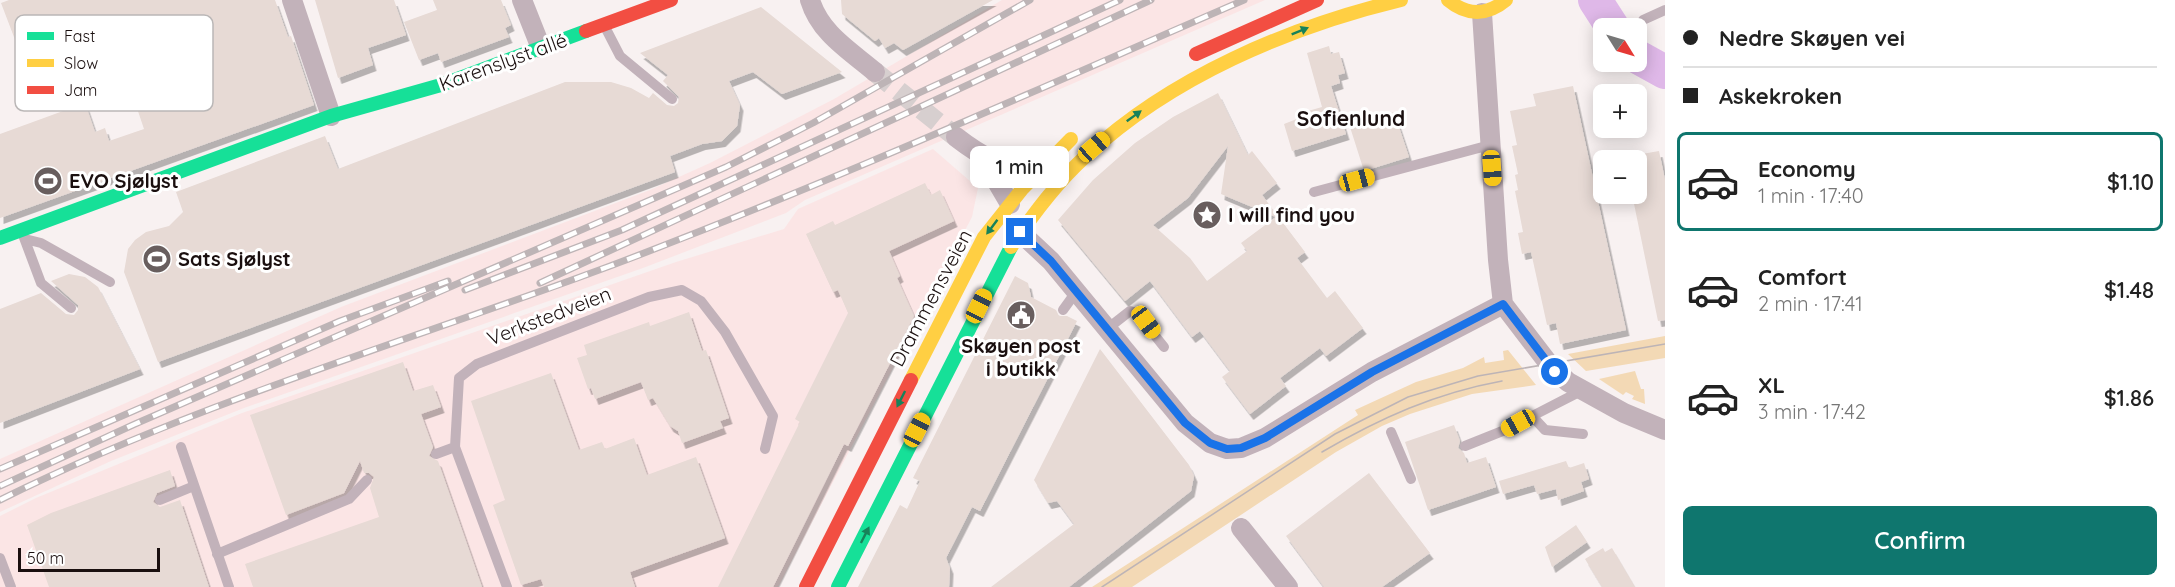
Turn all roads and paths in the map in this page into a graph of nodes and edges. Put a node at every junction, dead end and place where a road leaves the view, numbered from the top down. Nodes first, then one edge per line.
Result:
1 (292, 0) edge
2 (522, 0) edge
3 (671, 0) edge
4 (810, 0) edge
5 (1317, 0) edge
6 (1401, 0) edge
7 (1448, 0) edge
8 (1506, 0) edge
9 (1665, 10) edge
10 (1482, 13) junction
11 (1647, 18) edge
12 (604, 25) junction
13 (541, 48) junction
14 (1182, 61) dead end
15 (875, 72) tunnel mouth
16 (672, 99) dead end
17 (331, 116) junction
18 (1080, 130) dead end
19 (956, 137) tunnel mouth
20 (1490, 145) junction
21 (983, 158) junction
22 (1037, 172) junction
23 (1314, 192) dead end
24 (1010, 204) junction
25 (1020, 232) junction
26 (23, 236) junction
27 (0, 238) edge
28 (110, 282) dead end
29 (1076, 292) junction
30 (1503, 304) junction
31 (71, 308) dead end
32 (1063, 310) dead end
33 (1107, 329) junction
34 (1164, 347) dead end
35 (1581, 391) junction
36 (1532, 416) junction
37 (1665, 430) edge
38 (1391, 432) dead end
39 (1583, 434) dead end
40 (1465, 446) dead end
41 (181, 447) dead end
42 (455, 447) junction
43 (765, 449) dead end
44 (436, 454) dead end
45 (1411, 479) dead end
46 (367, 480) dead end
47 (194, 486) junction
48 (160, 500) dead end
49 (1241, 528) dead end
50 (218, 554) junction
51 (0, 558) edge
52 (11, 587) edge
53 (229, 587) edge
54 (507, 587) edge
55 (806, 587) edge
56 (838, 587) edge
57 (1288, 587) edge

1 - 17 street
2 - 13 street
3 - 12 main road, Karenslyst allé
4 - 15 street
5 - 14 main road
25 -> 6 main road
7 - 10 main road
8 - 10 main road
9 - 11 lane
10 - 20 street
12 - 13 main road, Karenslyst allé
12 - 16 lane
13 - 17 main road, Karenslyst allé
17 - 26 main road, Karenslyst allé
18 - 22 main road, Drammensveien
19 - 21 street
20 - 23 lane
20 - 30 street
21 - 22 street
21 - 24 street
22 - 24 main road, Drammensveien
24 -> 55 main road, Drammensveien
25 - 29 street
56 -> 25 main road
26 - 27 main road, Karenslyst allé
26 - 28 lane
26 - 31 lane
29 - 32 lane
29 - 33 street
30 - 33 street
30 - 35 street
33 - 34 lane
35 - 36 lane
35 - 37 street
36 - 39 lane
36 - 40 lane
38 - 45 lane
41 - 47 lane
42 - 43 lane, Verkstedveien
42 - 44 lane
42 - 54 lane, Verkstedveien
46 - 50 lane
47 - 48 lane
47 - 50 lane
49 - 57 street
50 - 53 lane
51 - 52 lane

